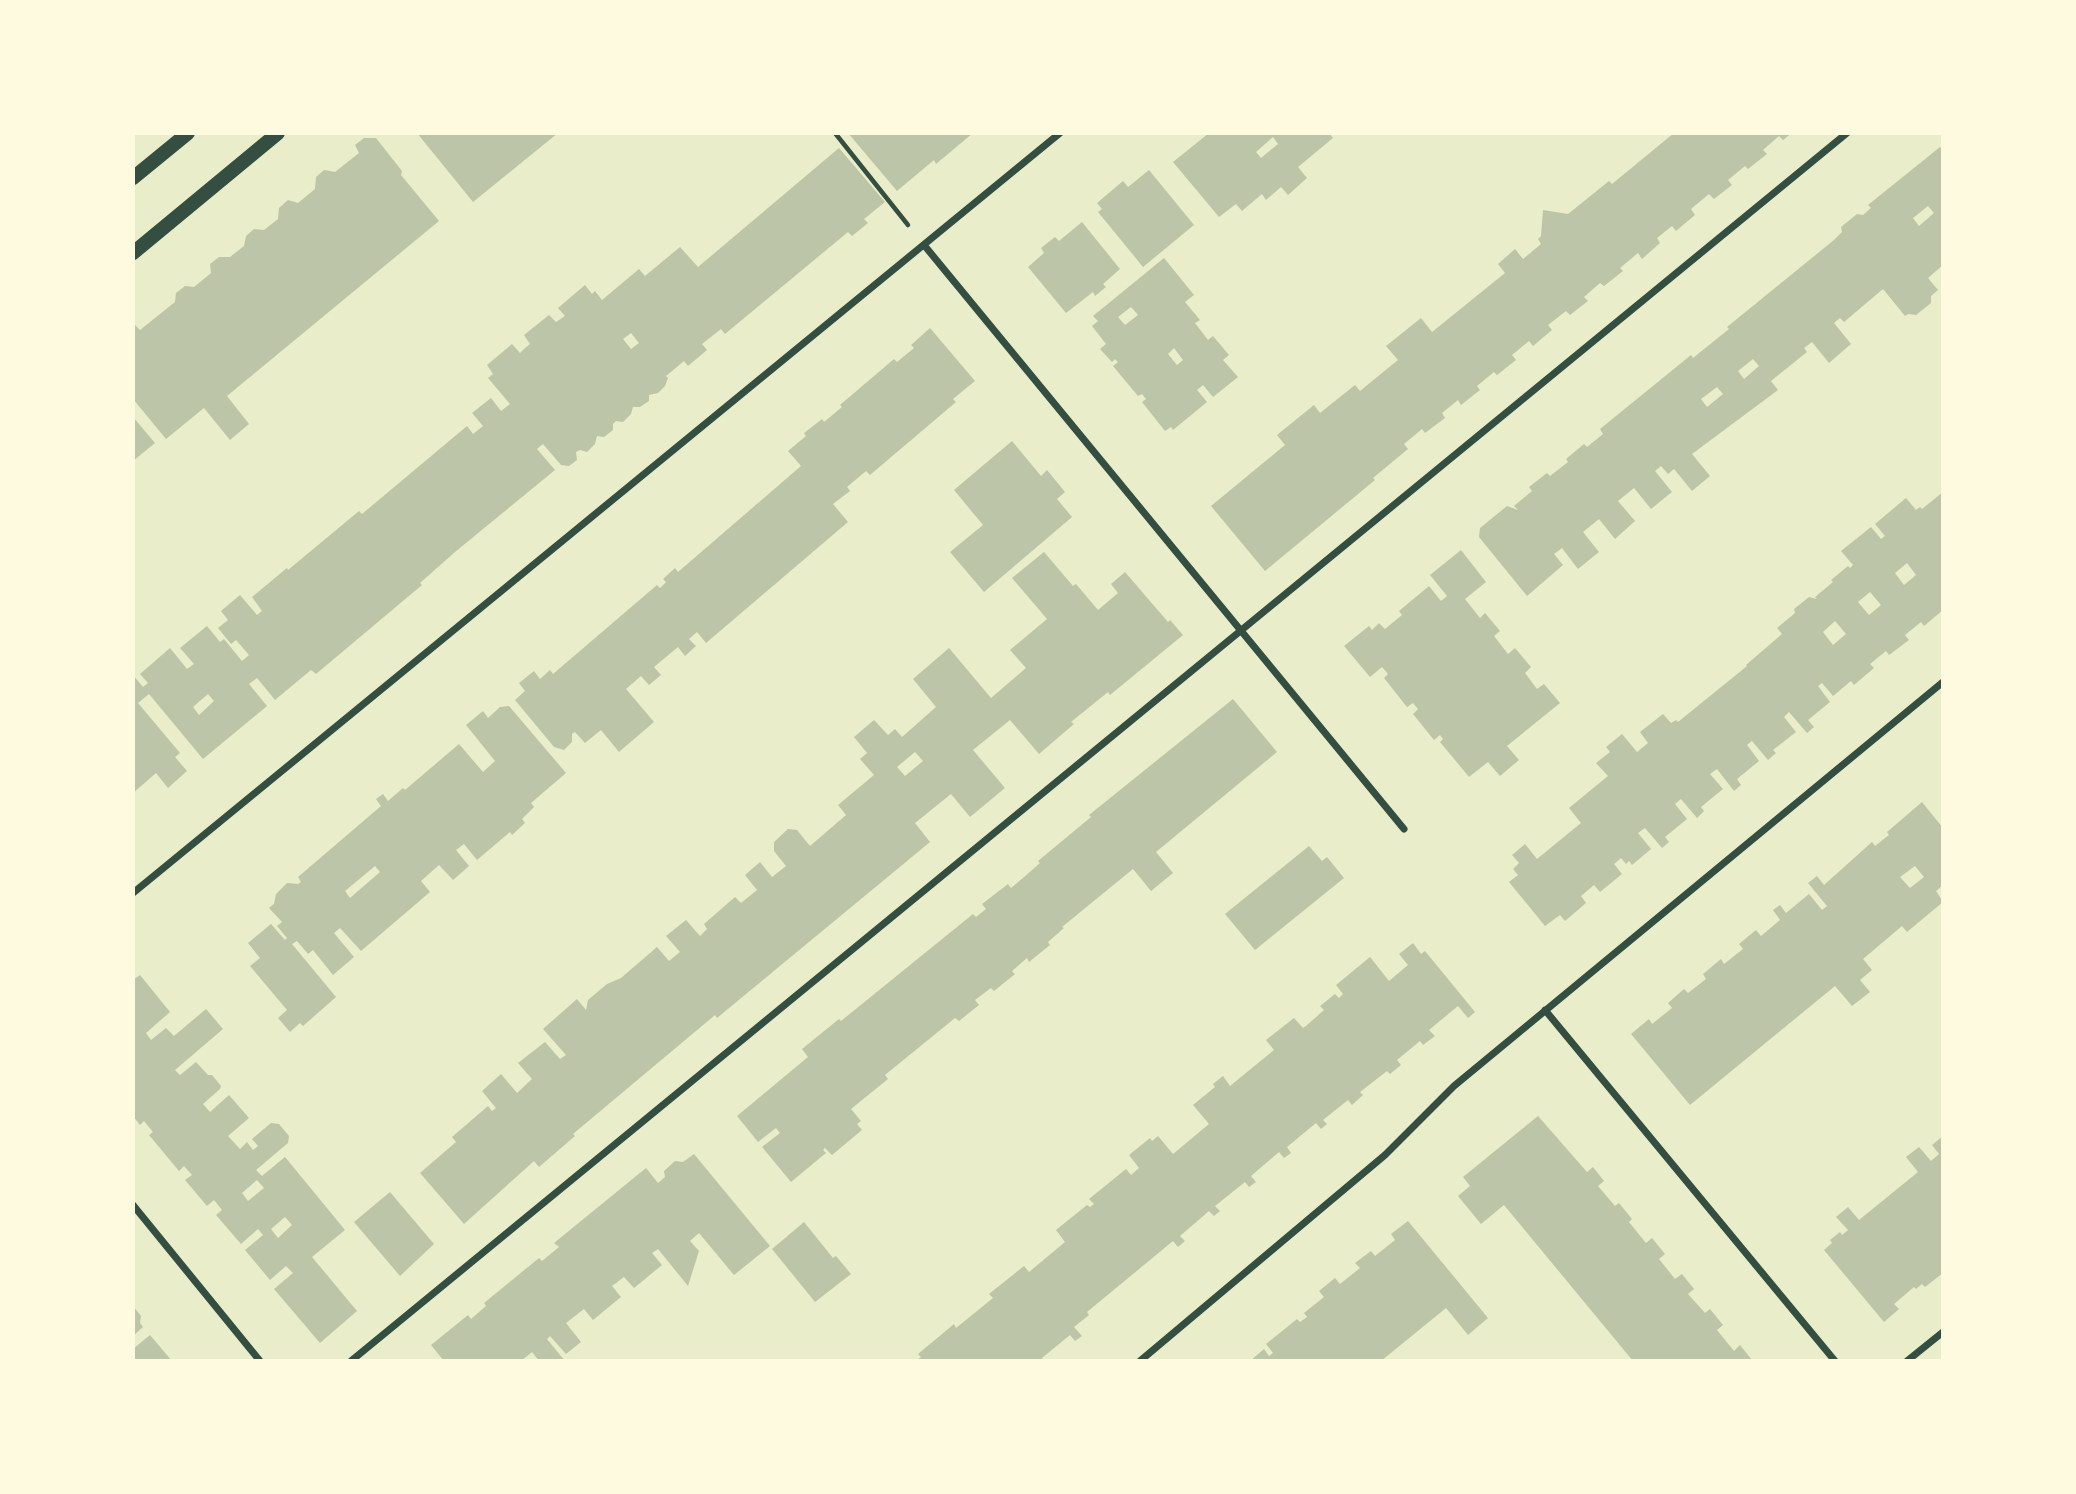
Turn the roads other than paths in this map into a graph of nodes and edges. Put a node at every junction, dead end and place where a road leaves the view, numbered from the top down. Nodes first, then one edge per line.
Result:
1 (188, 133) edge
2 (278, 133) edge
3 (1060, 133) edge
4 (1847, 133) edge
5 (133, 178) edge
6 (924, 245) junction
7 (133, 253) edge
8 (1241, 631) junction
9 (1943, 682) edge
10 (1404, 829) dead end
11 (133, 893) edge
12 (1545, 1010) junction
13 (133, 1205) edge
14 (1943, 1332) edge
15 (260, 1361) edge
16 (351, 1361) edge
17 (1140, 1361) edge
18 (1835, 1361) edge
19 (1907, 1361) edge

1 - 5 main road
2 - 7 main road
3 - 6 street
4 - 8 street
6 - 8 street
6 - 11 street
8 - 10 street
8 - 16 street
9 - 12 street
12 - 17 street
12 - 18 street
13 - 15 street
14 - 19 street

